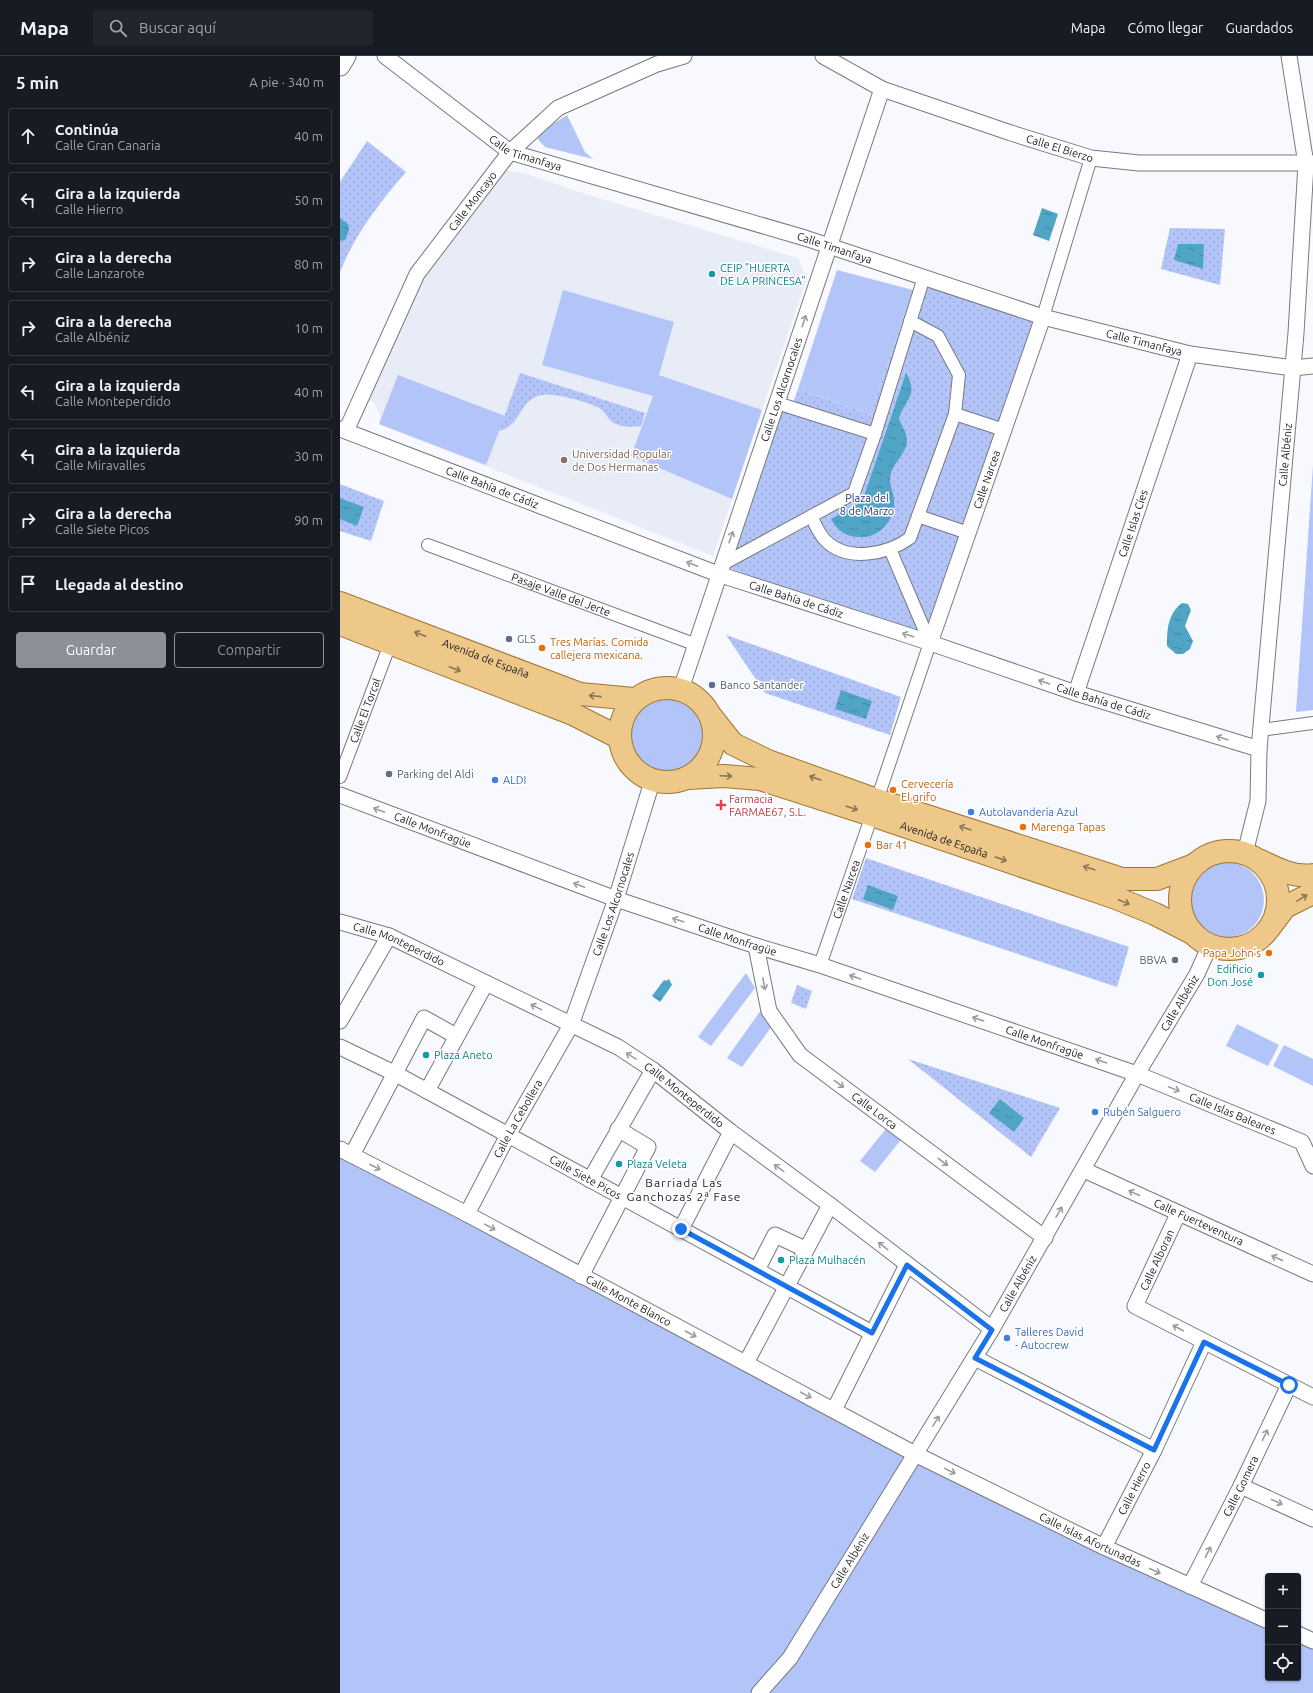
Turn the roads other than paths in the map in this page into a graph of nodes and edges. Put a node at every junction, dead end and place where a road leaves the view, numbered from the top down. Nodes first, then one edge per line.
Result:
1 (346, 56) edge
2 (385, 56) edge
3 (684, 56) edge
4 (823, 56) edge
5 (1289, 56) edge
6 (340, 66) edge
7 (882, 89) junction
8 (510, 152) junction
9 (1091, 158) junction
10 (1309, 163) edge
11 (830, 246) junction
12 (924, 277) junction
13 (1043, 317) junction
14 (910, 321) junction
15 (1190, 354) junction
16 (1313, 366) edge
17 (1293, 368) junction
18 (777, 403) junction
19 (955, 414) junction
20 (343, 430) edge
21 (1004, 430) junction
22 (875, 434) junction
23 (811, 516) junction
24 (918, 516) junction
25 (968, 533) junction
26 (428, 545) dead end
27 (890, 549) junction
28 (720, 570) junction
29 (340, 603) edge
30 (340, 624) edge
31 (930, 643) junction
32 (390, 644) junction
33 (694, 644) junction
34 (681, 689) junction
35 (1076, 693) junction
36 (634, 700) junction
37 (710, 715) junction
38 (1313, 722) edge
39 (1261, 730) junction
40 (618, 737) junction
41 (1259, 749) junction
42 (340, 778) edge
43 (688, 778) junction
44 (652, 782) junction
45 (340, 795) edge
46 (874, 807) junction
47 (1251, 856) junction
48 (1194, 866) junction
49 (1313, 875) edge
50 (1313, 893) edge
51 (616, 899) junction
52 (340, 922) edge
53 (1272, 924) junction
54 (389, 936) junction
55 (1202, 940) junction
56 (756, 946) junction
57 (820, 965) junction
58 (486, 983) junction
59 (340, 1021) edge
60 (571, 1024) junction
61 (456, 1036) junction
62 (340, 1047) edge
63 (653, 1070) junction
64 (396, 1074) junction
65 (1138, 1074) junction
66 (427, 1091) junction
67 (618, 1129) junction
68 (731, 1132) junction
69 (508, 1135) junction
70 (1308, 1139) edge
71 (346, 1152) edge
72 (1313, 1166) edge
73 (1084, 1170) junction
74 (590, 1180) junction
75 (621, 1198) junction
76 (830, 1205) junction
77 (466, 1214) junction
78 (1178, 1214) junction
79 (681, 1229) junction
80 (1045, 1238) junction
81 (805, 1249) junction
82 (907, 1265) junction
83 (757, 1270) junction
84 (1313, 1274) edge
85 (581, 1276) junction
86 (787, 1288) junction
87 (992, 1330) junction
88 (872, 1333) junction
89 (1204, 1342) junction
90 (975, 1358) junction
91 (746, 1363) junction
92 (1289, 1385) junction
93 (1313, 1397) edge
94 (834, 1410) junction
95 (1154, 1450) junction
96 (915, 1454) junction
97 (1241, 1486) junction
98 (1313, 1519) edge
99 (1104, 1547) junction
100 (1190, 1586) junction
101 (1265, 1620) edge
102 (1301, 1635) edge
103 (1313, 1641) edge
104 (759, 1693) edge

1 - 6 street
2 - 8 street, Calle Timanfaya
3 - 8 street, Calle Moncayo
4 - 7 street, Calle El Bierzo
5 - 10 street, Calle Albéniz
7 - 9 street, Calle El Bierzo
7 - 11 street, Calle Los Alcornocales
8 - 11 street, Calle Timanfaya
8 - 20 street, Calle Moncayo
9 - 10 street, Calle El Bierzo
9 - 13 street, Calle Narcea
10 - 17 street, Calle Albéniz
11 - 12 street, Calle Timanfaya
18 -> 11 street, Calle Los Alcornocales
12 - 13 street, Calle Timanfaya
12 - 14 street
13 - 15 street, Calle Timanfaya
13 - 21 street, Calle Narcea
14 - 19 street
14 - 22 street
15 - 17 street, Calle Timanfaya
15 - 35 street, Calle Islas Cíes
16 - 17 street, Calle Timanfaya
17 - 39 street, Calle Albéniz
18 - 22 street
28 -> 18 street, Calle Los Alcornocales
19 - 21 street
19 - 24 street
28 -> 20 street, Calle Bahía de Cádiz
21 - 25 street, Calle Narcea
22 - 23 street
23 - 27 street
23 - 28 street
24 - 25 street
24 - 27 street
25 - 31 street, Calle Narcea
26 - 33 street, Pasaje Valle del Jerte
27 - 31 street
31 -> 28 street, Calle Bahía de Cádiz
28 - 33 street, Calle Los Alcornocales
36 -> 29 main road, Avenida de España
30 - 32 main road, Avenida de España
35 -> 31 street, Calle Bahía de Cádiz
31 - 46 street, Calle Narcea
32 -> 40 main road, Avenida de España
32 - 42 street, Calle El Torcal
33 - 34 street, Calle Los Alcornocales
34 - 36 main road
34 - 37 main road
41 -> 35 street, Calle Bahía de Cádiz
36 - 40 main road
37 - 43 main road
46 -> 37 main road, Avenida de España
38 - 39 street
39 - 41 street, Calle Albéniz
40 - 44 main road
41 - 47 street, Calle Albéniz
43 - 44 main road
43 -> 46 main road, Avenida de España
44 - 51 street, Calle Los Alcornocales
51 -> 45 street, Calle Monfragüe
48 -> 46 main road, Avenida de España
46 -> 55 main road, Avenida de España
46 - 57 street, Calle Narcea
47 - 48 main road
47 - 49 main road
47 - 53 main road
48 - 55 main road
53 -> 50 main road
56 -> 51 street, Calle Monfragüe
51 - 60 street, Calle Los Alcornocales
52 - 54 street, Calle Monteperdido
53 - 55 main road
54 - 58 street, Calle Monteperdido
54 - 59 street
55 - 65 street, Calle Albéniz
56 - 57 street, Calle Monfragüe
56 -> 80 street, Calle Lorca
65 -> 57 street, Calle Monfragüe
60 -> 58 street, Calle Monteperdido
58 - 61 street
63 -> 60 street, Calle Monteperdido
60 - 69 street, Calle La Cebollera
61 - 64 street
61 - 66 street
62 - 64 street, Calle Siete Picos
63 - 67 street
63 - 68 street, Calle Monteperdido
64 - 66 street, Calle Siete Picos
64 - 71 street
65 -> 70 street, Calle Islas Baleares
65 - 73 street, Calle Albéniz
66 - 69 street, Calle Siete Picos
67 - 74 street
67 - 75 street
76 -> 68 street, Calle Monteperdido
68 - 79 street
69 - 74 street, Calle Siete Picos
69 - 77 street, Calle La Cebollera
70 - 72 street, Calle Islas Baleares
71 -> 77 street, Calle Monte Blanco
78 -> 73 street, Calle Fuerteventura
80 -> 73 street, Calle Albéniz
74 - 75 street, Calle Siete Picos
75 - 79 street, Calle Siete Picos
75 - 85 street
76 - 81 street
82 -> 76 street, Calle Monteperdido
77 -> 85 street, Calle Monte Blanco
84 -> 78 street, Calle Fuerteventura
89 -> 78 street, Calle Alboran
79 - 83 street, Calle Siete Picos
80 - 87 street, Calle Albéniz
81 - 83 street
81 - 86 street
82 - 87 street, Calle Monteperdido
82 - 88 street
83 - 86 street, Calle Siete Picos
85 -> 91 street, Calle Monte Blanco
86 - 88 street, Calle Siete Picos
86 - 91 street
87 - 90 street, Calle Albéniz
88 - 94 street
89 - 92 street
89 - 95 street, Calle Hierro
90 - 95 street
96 -> 90 street, Calle Albéniz
91 -> 94 street, Calle Monte Blanco
92 - 93 street
97 -> 92 street, Calle Gomera
94 - 96 street, Calle Monte Blanco
95 - 99 street, Calle Hierro
96 -> 99 street, Calle Islas Afortunadas
96 - 104 street, Calle Albéniz
97 -> 98 street
100 -> 97 street, Calle Gomera
99 -> 100 street, Calle Islas Afortunadas
100 - 101 street, Calle Islas Afortunadas
102 - 103 street

